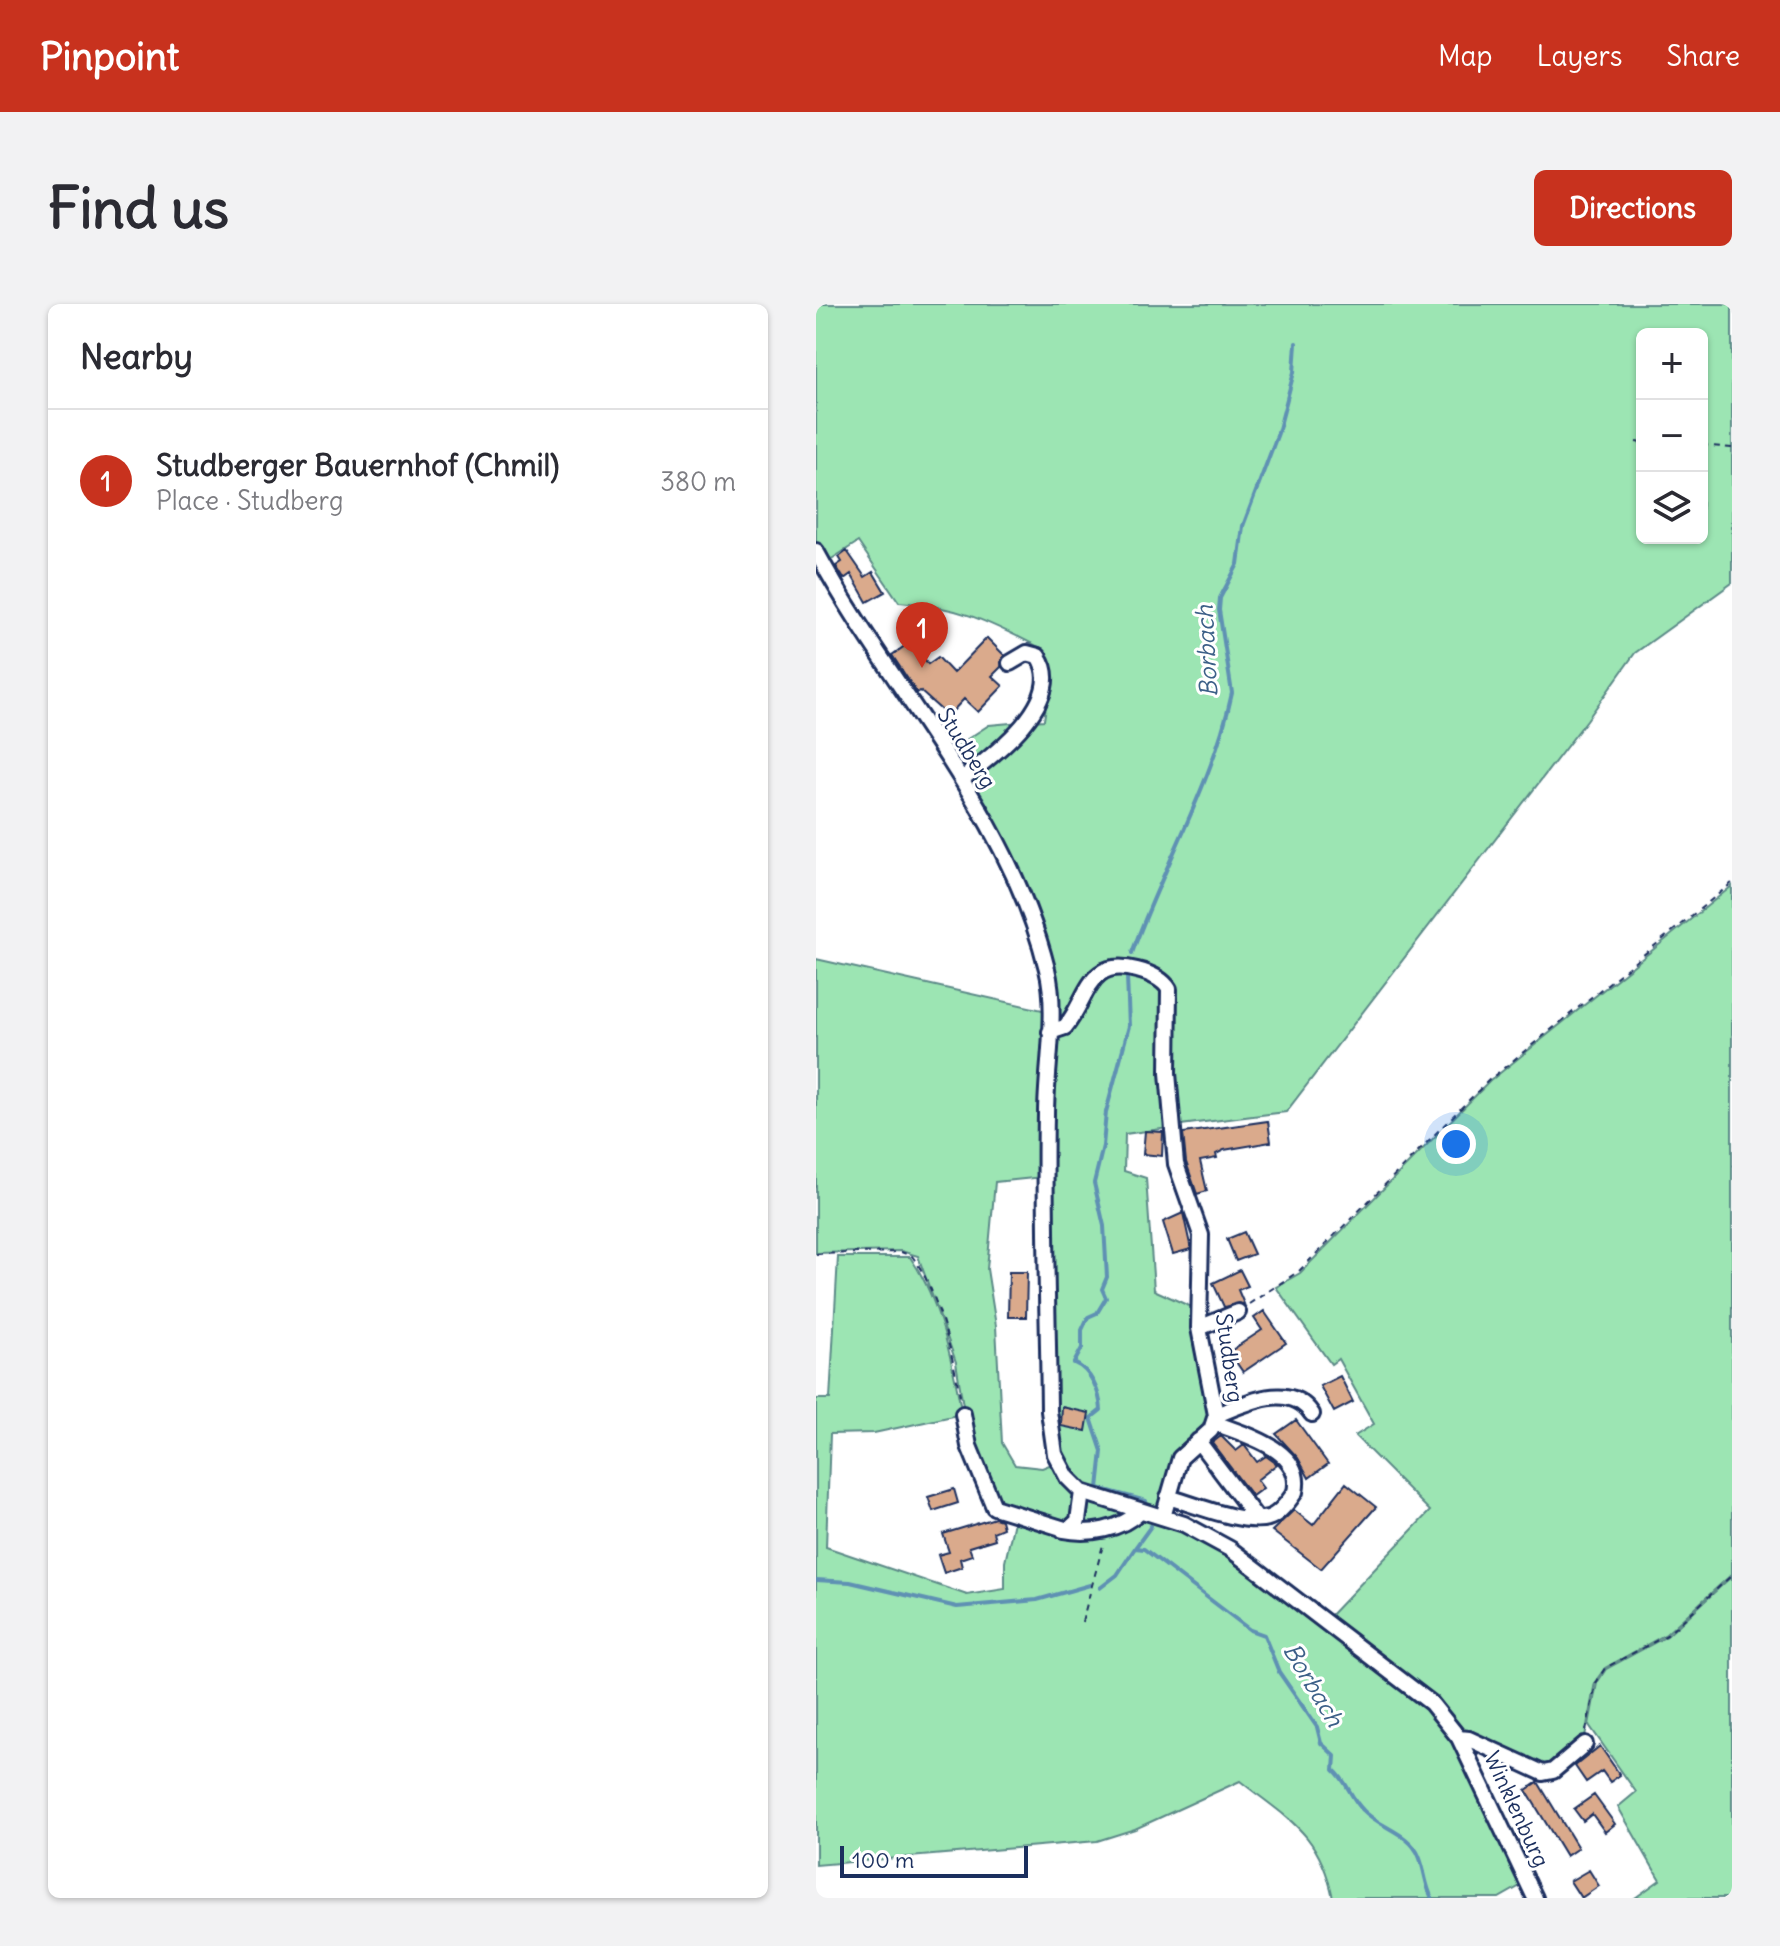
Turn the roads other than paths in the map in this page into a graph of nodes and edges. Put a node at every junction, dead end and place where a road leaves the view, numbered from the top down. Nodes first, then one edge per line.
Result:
1 (816, 551) edge
2 (1010, 663) dead end
3 (962, 779) junction
4 (1050, 1032) junction
5 (1238, 1312) road end
6 (1199, 1328) junction
7 (963, 1414) road end
8 (1312, 1414) dead end
9 (1215, 1419) junction
10 (1198, 1441) junction
11 (1082, 1492) junction
12 (1168, 1497) junction
13 (1140, 1511) junction
14 (1163, 1517) junction
15 (1257, 1519) junction
16 (1063, 1530) junction
17 (1459, 1738) junction
18 (1585, 1744) road end
19 (1535, 1898) edge

1 - 3 street, Studberg
2 - 3 street
3 - 4 street, Studberg
4 - 6 street, Studberg
4 - 11 street, Studberg
5 - 6 street
6 - 9 street, Studberg
7 - 16 street
8 - 9 street
9 - 10 street, Studberg
9 - 15 street
10 - 12 street, Studberg
10 - 15 street
11 - 13 street
11 - 16 street
12 - 14 street, Studberg
12 - 15 street
13 - 14 street
13 - 16 street
14 - 17 street, Winklenburg
17 - 18 street
17 - 19 street, Winklenburg

